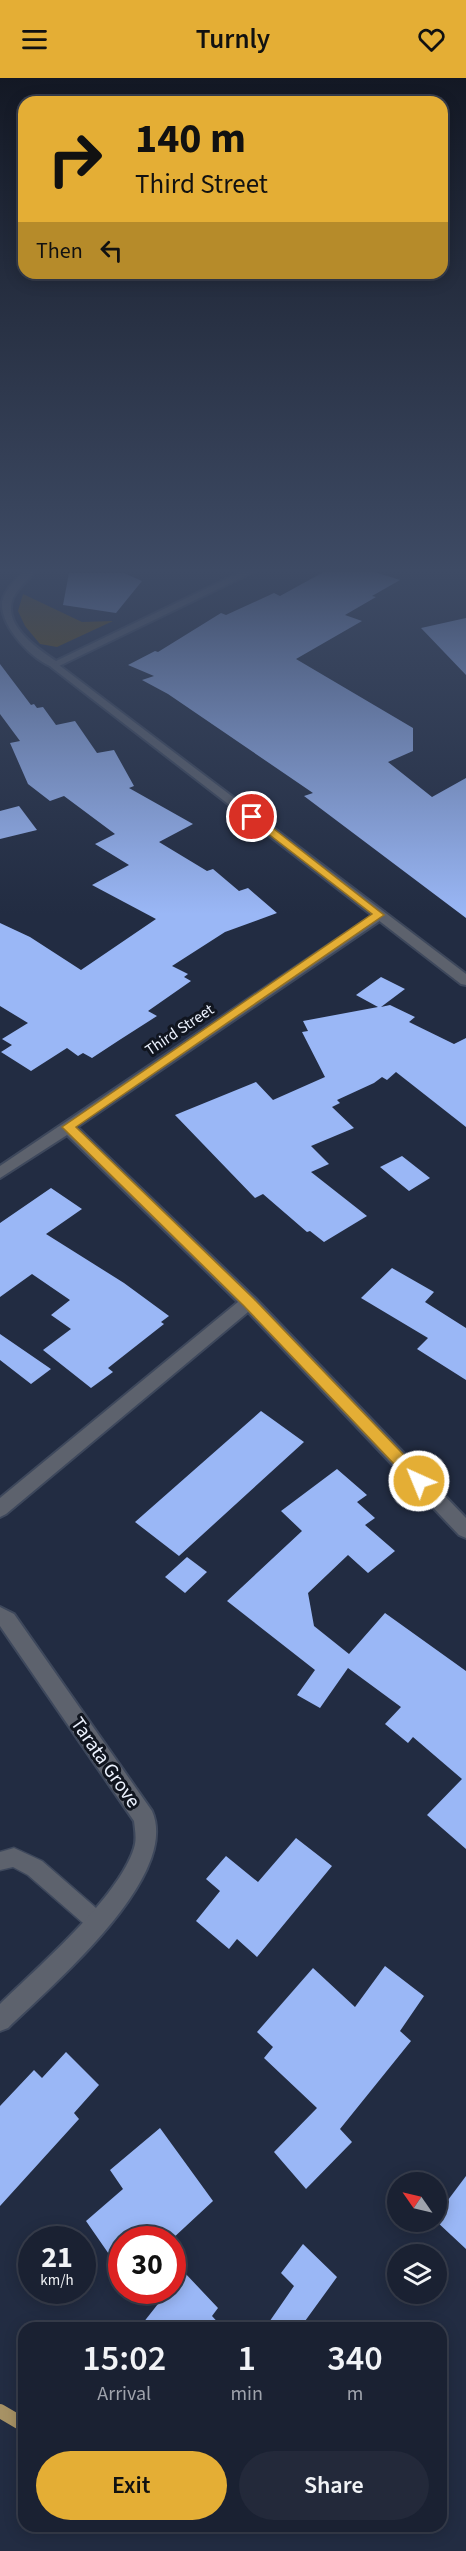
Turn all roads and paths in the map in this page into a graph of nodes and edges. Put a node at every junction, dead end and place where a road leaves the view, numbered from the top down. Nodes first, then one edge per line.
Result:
1 (79, 683) edge
2 (379, 915) junction
3 (466, 981) edge
4 (68, 1127) junction
5 (0, 1173) edge
6 (249, 1302) junction
7 (0, 1509) edge
8 (466, 1530) edge
9 (0, 1615) edge
10 (0, 1861) edge
11 (97, 1922) junction
12 (0, 2020) edge

1 - 2 street
2 - 3 street
2 - 4 street, Third Street
4 - 5 street, Third Street
4 - 6 street
6 - 7 street
6 - 8 street
9 - 11 street, Tarata Grove
10 - 11 lane
11 - 12 street, Tarata Grove

